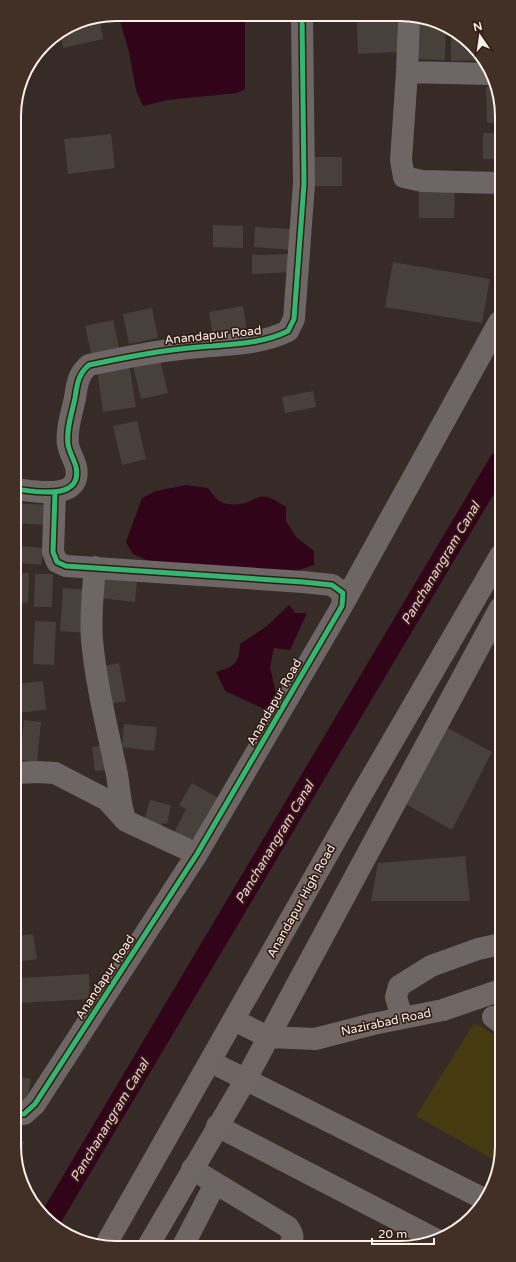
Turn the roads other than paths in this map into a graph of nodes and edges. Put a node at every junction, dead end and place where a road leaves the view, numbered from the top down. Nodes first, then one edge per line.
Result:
1 (302, 21) edge
2 (408, 22) edge
3 (407, 72) junction
4 (485, 74) edge
5 (495, 183) edge
6 (495, 329) edge
7 (21, 490) edge
8 (55, 493) junction
9 (495, 565) edge
10 (95, 567) junction
11 (342, 606) junction
12 (495, 617) edge
13 (21, 773) edge
14 (126, 821) junction
15 (197, 854) junction
16 (495, 946) edge
17 (495, 992) edge
18 (399, 1007) junction
19 (234, 1020) junction
20 (268, 1037) junction
21 (210, 1062) junction
22 (246, 1079) junction
23 (21, 1114) edge
24 (217, 1126) junction
25 (192, 1170) junction
26 (215, 1184) junction
27 (480, 1197) edge
28 (430, 1236) edge
29 (108, 1240) edge
30 (151, 1241) edge
31 (186, 1241) edge
32 (292, 1241) edge

1 - 8 street, Anandapur Road
2 - 3 street
3 - 4 street
3 - 5 street
6 - 11 street, Anandapur Road
7 - 8 street
8 - 10 street
9 - 19 main road, Anandapur High Road
10 - 11 street
10 - 14 street
11 - 15 street, Anandapur Road
12 - 20 main road
13 - 14 street
14 - 15 street
15 - 23 street, Anandapur Road
16 - 18 street
17 - 18 main road, Nazirabad Road
18 - 20 main road, Nazirabad Road
19 - 20 main road
19 - 21 main road, Anandapur High Road
20 - 22 main road
21 - 22 street
21 - 29 main road, Anandapur High Road
22 - 24 main road
22 - 27 street
24 - 25 main road
24 - 28 street
25 - 26 street
25 - 30 main road
26 - 31 street
26 - 32 street

